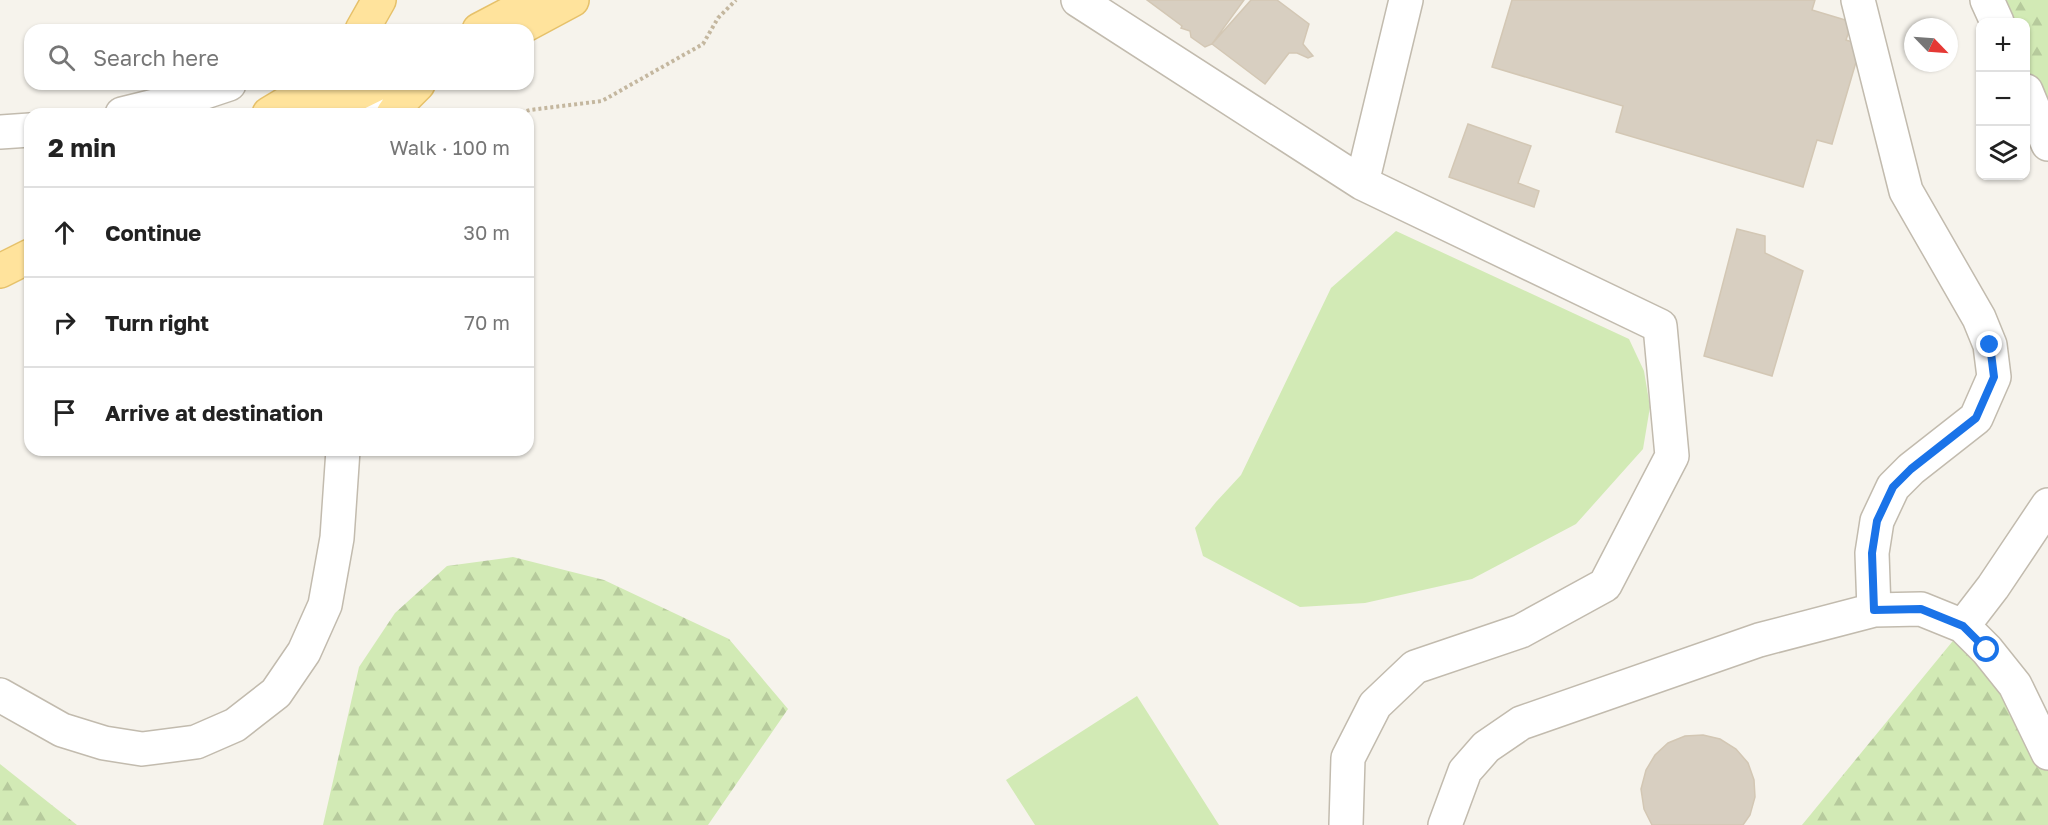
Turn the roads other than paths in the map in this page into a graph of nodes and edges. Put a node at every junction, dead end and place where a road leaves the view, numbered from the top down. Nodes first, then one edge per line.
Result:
1 (379, 0) edge
2 (536, 0) edge
3 (572, 0) edge
4 (1078, 0) edge
5 (1406, 0) edge
6 (1858, 0) edge
7 (1987, 0) edge
8 (1995, 18) edge
9 (365, 24) edge
10 (376, 24) edge
11 (490, 24) edge
12 (528, 24) edge
13 (211, 90) edge
14 (309, 90) edge
15 (412, 90) edge
16 (370, 93) edge
17 (2030, 103) edge
18 (146, 108) edge
19 (279, 108) edge
20 (331, 108) edge
21 (397, 108) edge
22 (24, 130) edge
23 (0, 132) edge
24 (2048, 144) edge
25 (1362, 183) junction
26 (24, 259) edge
27 (0, 271) edge
28 (343, 456) edge
29 (2048, 505) edge
30 (1874, 610) junction
31 (1963, 626) junction
32 (0, 695) edge
33 (2048, 753) edge
34 (1346, 825) edge
35 (1445, 825) edge

1 - 9 main road
1 - 10 street
2 - 11 main road
3 - 12 main road
4 - 25 street
5 - 25 street
6 - 30 street
7 - 8 street
13 - 18 street
14 - 19 main road
15 - 21 main road
16 - 20 main road
17 - 24 street
22 - 23 street
25 - 34 street
26 - 27 main road
28 - 32 street
29 - 31 street
30 - 31 street
30 - 35 street
31 - 33 street

